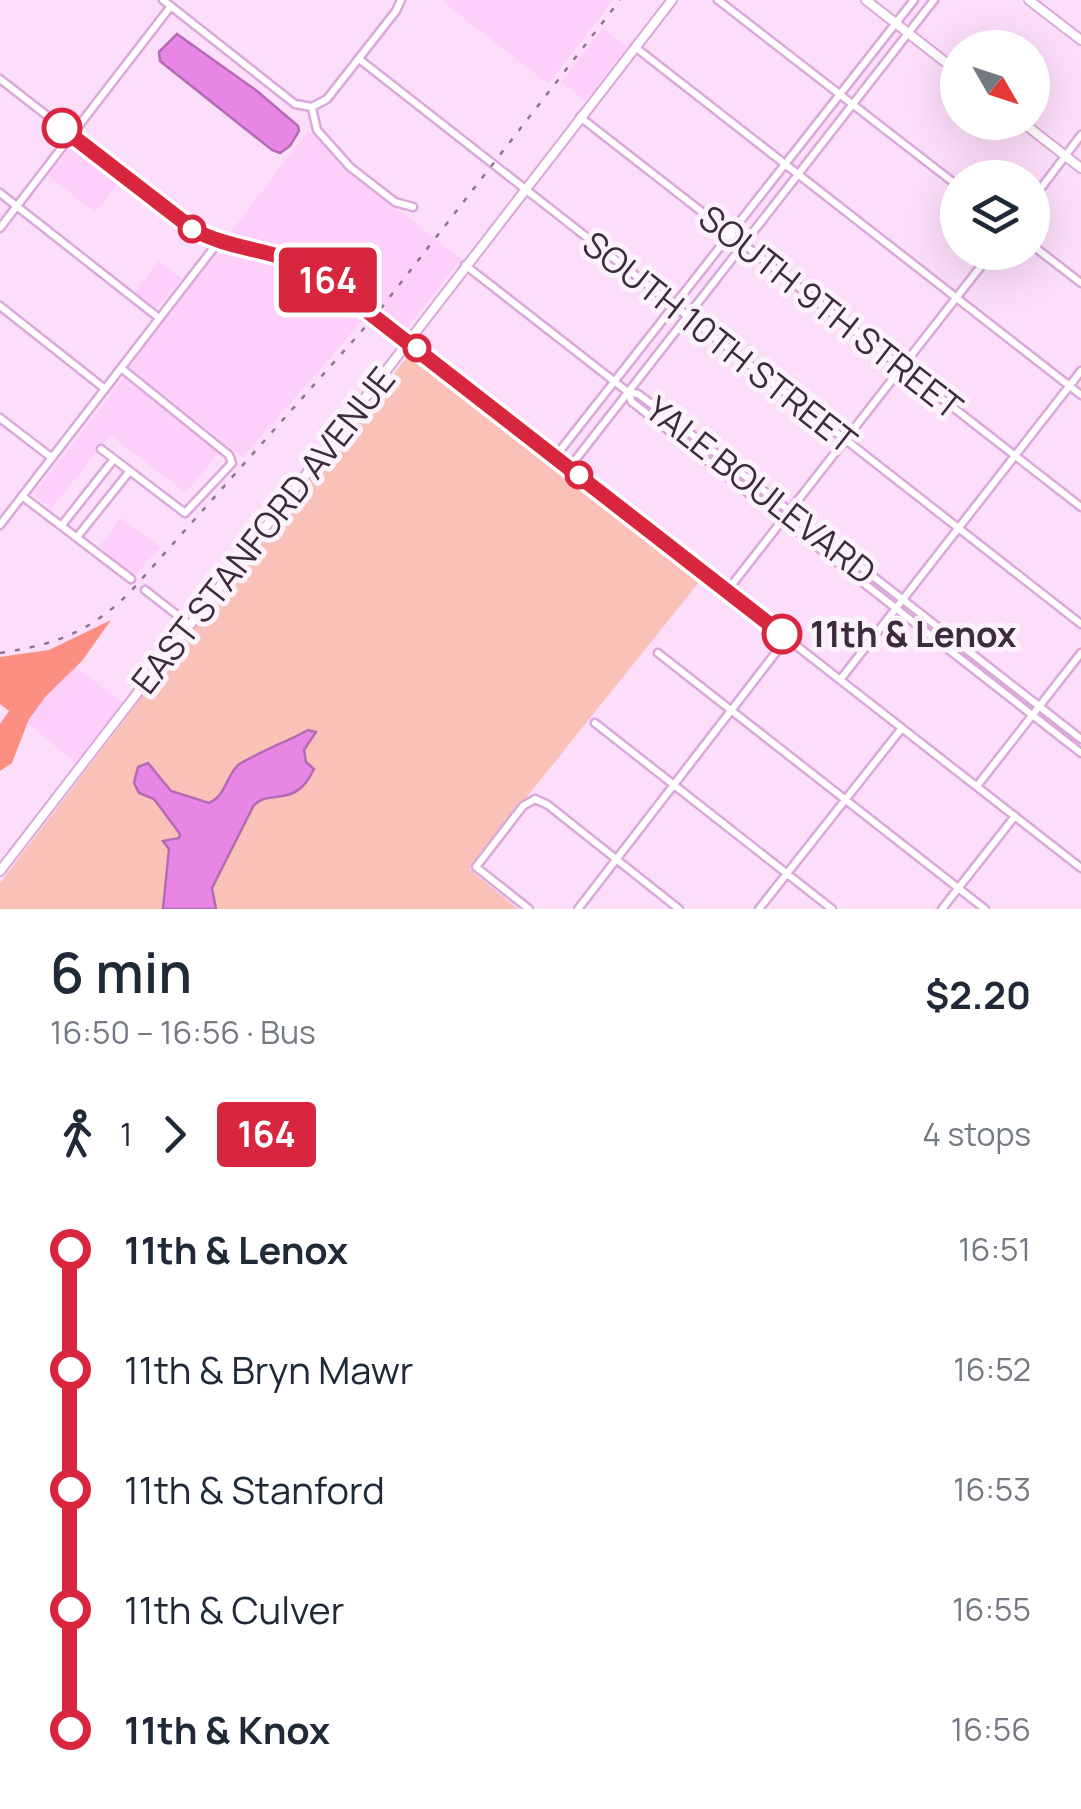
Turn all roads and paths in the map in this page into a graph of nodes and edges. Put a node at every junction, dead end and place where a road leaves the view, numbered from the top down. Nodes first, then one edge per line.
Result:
1 (164, 0) edge
2 (400, 0) edge
3 (672, 0) edge
4 (718, 0) edge
5 (866, 0) edge
6 (914, 0) edge
7 (934, 0) edge
8 (1029, 0) edge
9 (171, 6) junction
10 (896, 24) junction
11 (908, 34) junction
12 (1081, 40) edge
13 (635, 47) junction
14 (940, 58) edge
15 (359, 59) junction
16 (0, 79) edge
17 (840, 95) junction
18 (853, 105) junction
19 (312, 107) junction
20 (580, 117) junction
21 (71, 135) junction
22 (1081, 135) edge
23 (1045, 140) edge
24 (1065, 156) junction
25 (786, 165) junction
26 (1081, 168) edge
27 (940, 172) edge
28 (798, 175) junction
29 (1050, 176) edge
30 (524, 188) junction
31 (0, 193) edge
32 (17, 206) junction
33 (413, 207) dead end
34 (0, 228) edge
35 (731, 234) junction
36 (219, 242) junction
37 (744, 244) junction
38 (1050, 259) edge
39 (466, 264) junction
40 (978, 270) edge
41 (1081, 283) edge
42 (956, 298) junction
43 (0, 306) edge
44 (674, 306) junction
45 (687, 317) junction
46 (158, 318) junction
47 (408, 342) junction
48 (121, 368) junction
49 (902, 368) junction
50 (1081, 371) edge
51 (614, 382) junction
52 (1069, 386) junction
53 (105, 389) junction
54 (628, 392) junction
55 (1081, 395) edge
56 (0, 418) edge
57 (845, 440) junction
58 (102, 449) dead end
59 (1014, 456) junction
60 (555, 457) junction
61 (52, 458) junction
62 (114, 459) junction
63 (569, 468) junction
64 (129, 472) junction
65 (22, 496) junction
66 (1081, 508) edge
67 (790, 512) junction
68 (783, 520) junction
69 (0, 525) edge
70 (62, 525) junction
71 (958, 528) junction
72 (78, 537) junction
73 (131, 579) dead end
74 (145, 590) dead end
75 (727, 591) junction
76 (902, 600) junction
77 (896, 608) junction
78 (1081, 624) edge
79 (190, 625) junction
80 (787, 638) junction
81 (658, 653) dead end
82 (1081, 653) edge
83 (840, 680) junction
84 (1039, 706) junction
85 (730, 711) junction
86 (1032, 715) junction
87 (595, 724) dead end
88 (902, 728) junction
89 (1081, 739) edge
90 (1081, 752) edge
91 (674, 786) junction
92 (977, 786) junction
93 (845, 799) junction
94 (1015, 816) junction
95 (616, 860) junction
96 (1081, 868) edge
97 (0, 871) edge
98 (786, 873) junction
99 (958, 888) junction
100 (529, 909) edge
101 (578, 909) edge
102 (679, 909) edge
103 (759, 909) edge
104 (832, 909) edge
105 (942, 909) edge
106 (985, 909) edge

1 - 9 street
2 - 15 street
3 - 13 main road, EAST STANFORD AVENUE
4 - 17 street
5 - 10 main road
6 - 10 street
7 - 11 street
8 - 12 main road
9 - 19 street
9 - 21 street
10 - 11 main road
10 - 17 street
11 - 14 main road
11 - 18 street
13 - 20 main road, EAST STANFORD AVENUE
13 - 25 street
15 - 19 street
15 - 30 street, SOUTH 10TH STREET
16 - 21 street
17 - 18 street
17 - 25 street
18 - 27 street
18 - 28 street
19 - 33 street
20 - 30 main road, EAST STANFORD AVENUE
20 - 35 street, SOUTH 9TH STREET
21 - 32 street
21 - 36 street
22 - 24 street
23 - 24 main road
24 - 26 main road
24 - 29 street
25 - 28 street
25 - 35 street
28 - 37 street
28 - 42 street
30 - 39 main road, EAST STANFORD AVENUE
30 - 44 street, SOUTH 10TH STREET
31 - 32 street
32 - 34 street
32 - 46 street
35 - 37 street, SOUTH 9TH STREET
35 - 44 street
36 - 46 street
36 - 47 street
37 - 45 street
37 - 49 street, SOUTH 9TH STREET
38 - 41 street
39 - 47 main road, EAST STANFORD AVENUE
39 - 51 street, YALE BOULEVARD
40 - 42 street
42 - 49 street
42 - 52 street
43 - 53 street
44 - 45 street, SOUTH 10TH STREET
44 - 51 street
45 - 54 street
45 - 57 street, SOUTH 10TH STREET
46 - 48 street
47 - 60 street
47 - 79 main road, EAST STANFORD AVENUE
48 - 53 street
48 - 64 street
49 - 57 street
49 - 59 street, SOUTH 9TH STREET
50 - 52 street
51 - 54 street, YALE BOULEVARD
51 - 60 street
52 - 55 street
52 - 59 street
53 - 61 street
54 - 63 street
54 - 67 street, YALE BOULEVARD
54 - 68 street, YALE BOULEVARD
56 - 61 street
57 - 67 street
57 - 71 street, SOUTH 10TH STREET
58 - 62 street
59 - 66 street, SOUTH 9TH STREET
59 - 71 street
60 - 63 street
61 - 65 street
62 - 64 street
62 - 70 street
63 - 75 street
64 - 72 street
65 - 69 street
65 - 70 street
67 - 68 street
67 - 76 street, YALE BOULEVARD
68 - 75 street
68 - 77 street, YALE BOULEVARD
70 - 72 street
71 - 76 street
71 - 78 street, SOUTH 10TH STREET
72 - 73 street
74 - 79 street
75 - 80 street
76 - 77 street
76 - 84 street, YALE BOULEVARD
77 - 83 street
77 - 86 street, YALE BOULEVARD
79 - 97 main road, EAST STANFORD AVENUE
80 - 83 street
80 - 85 street
81 - 85 street
82 - 84 street
83 - 88 street
84 - 86 street
84 - 89 street, YALE BOULEVARD
85 - 91 street
85 - 93 street
86 - 90 street, YALE BOULEVARD
86 - 92 street
87 - 91 street
88 - 92 street
88 - 93 street
91 - 95 street
91 - 98 street
92 - 94 street
93 - 98 street
93 - 99 street
94 - 96 street
94 - 99 street
95 - 100 street
95 - 101 street
95 - 102 street
98 - 103 street
98 - 104 street
99 - 105 street
99 - 106 street

